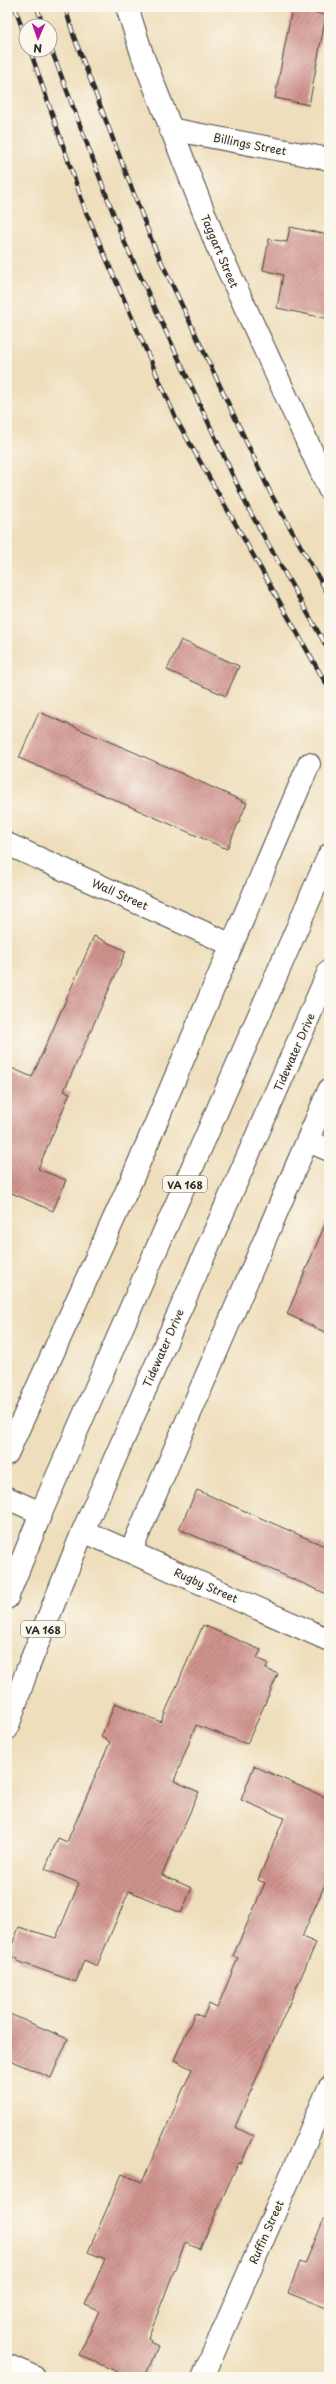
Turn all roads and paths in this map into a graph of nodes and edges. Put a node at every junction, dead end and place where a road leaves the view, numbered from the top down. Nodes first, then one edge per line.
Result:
1 (127, 7) edge
2 (170, 129) junction
3 (329, 159) edge
4 (329, 489) edge
5 (309, 764) dead end
6 (7, 844) edge
7 (329, 854) edge
8 (232, 945) junction
9 (329, 971) edge
10 (329, 1090) edge
11 (308, 1141) junction
12 (329, 1150) edge
13 (7, 1454) edge
14 (7, 1498) edge
15 (41, 1513) junction
16 (83, 1531) junction
17 (131, 1551) junction
18 (7, 1598) edge
19 (329, 1640) edge
20 (7, 1729) edge
21 (329, 2088) edge
22 (7, 2365) edge
23 (34, 2377) edge
24 (203, 2377) edge

1 - 2 main road, Taggart Street
2 - 3 main road, Billings Street
2 - 4 main road, Taggart Street
5 - 8 main road
6 - 8 main road, Wall Street
7 - 15 main road, VA 168
8 - 13 main road
9 - 16 main road, Tidewater Drive / VA 168
10 - 11 main road
11 - 12 main road
11 - 17 main road
14 - 15 main road
15 - 18 main road, VA 168
16 - 17 main road, Rugby Street
16 - 20 main road, Tidewater Drive / VA 168
17 - 19 main road, Rugby Street
21 - 24 main road, Ruffin Street
22 - 23 main road

